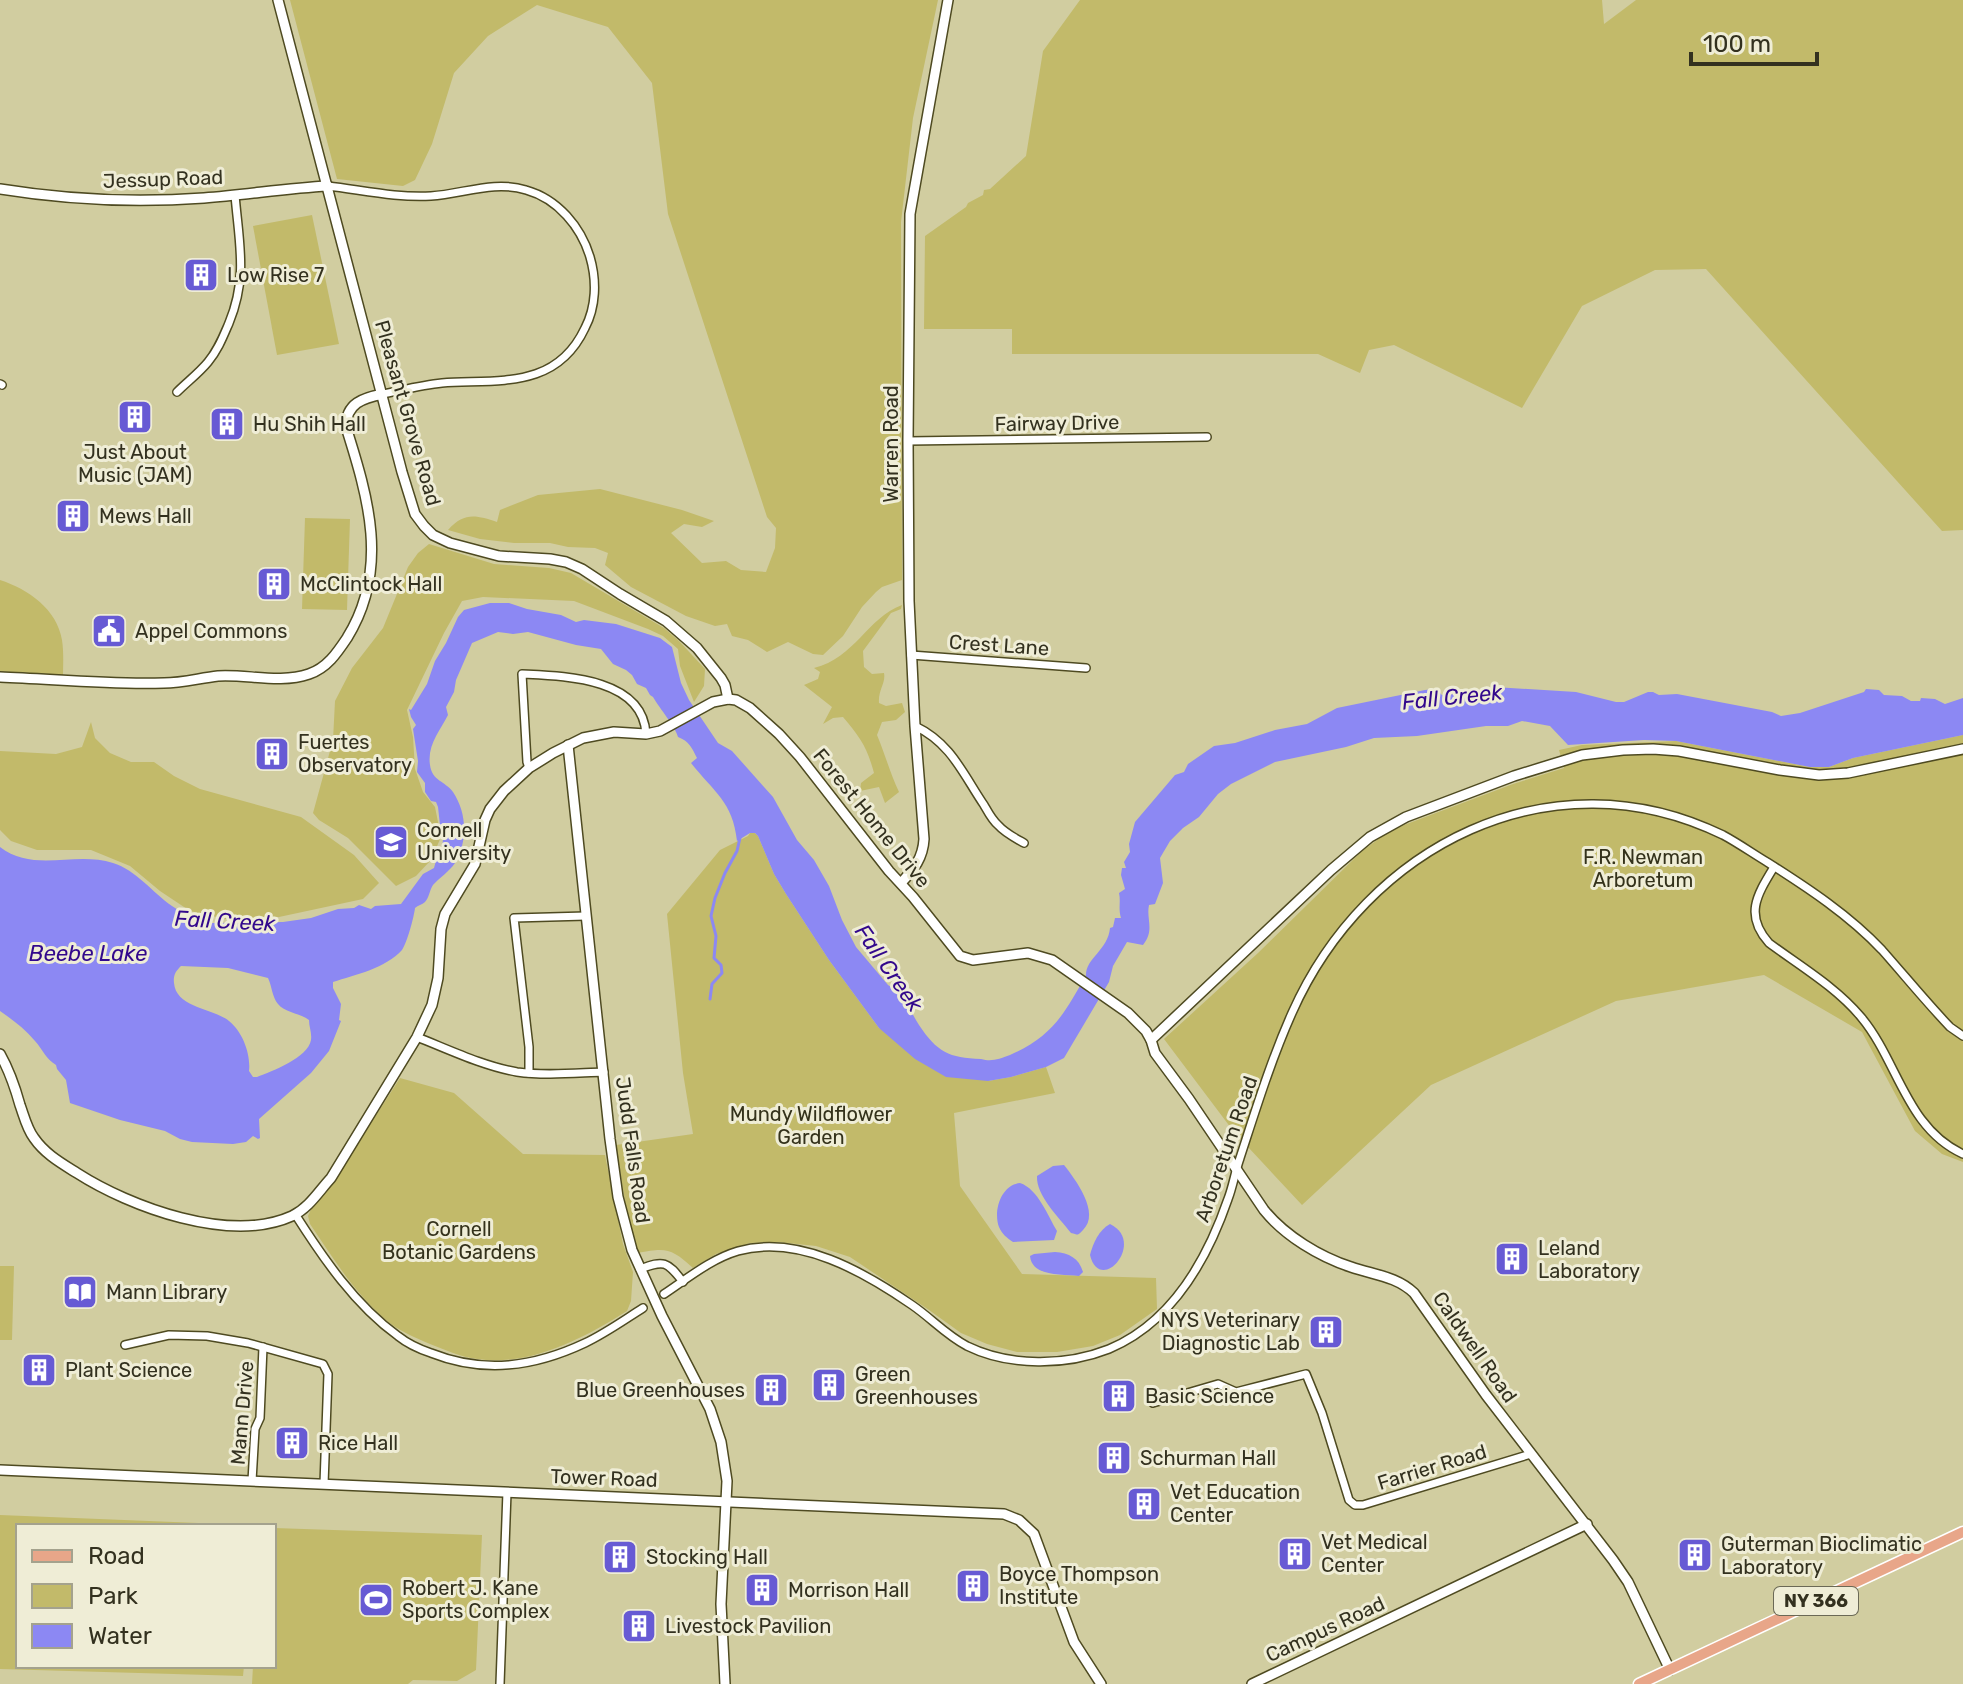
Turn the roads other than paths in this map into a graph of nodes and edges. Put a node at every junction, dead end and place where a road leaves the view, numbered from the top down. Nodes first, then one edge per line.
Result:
1 (278, 0) edge
2 (948, 0) edge
3 (328, 186) junction
4 (0, 189) edge
5 (235, 195) junction
6 (177, 392) dead end
7 (383, 394) junction
8 (1207, 437) dead end
9 (908, 441) junction
10 (911, 655) junction
11 (1086, 668) dead end
12 (0, 677) edge
13 (728, 699) junction
14 (915, 726) junction
15 (646, 734) junction
16 (568, 745) junction
17 (1963, 749) edge
18 (529, 768) junction
19 (1024, 843) dead end
20 (1774, 867) junction
21 (901, 883) junction
22 (586, 916) junction
23 (1963, 1036) edge
24 (417, 1037) junction
25 (1151, 1040) junction
26 (0, 1054) edge
27 (604, 1072) junction
28 (529, 1073) junction
29 (1963, 1154) edge
30 (1236, 1169) junction
31 (295, 1214) junction
32 (640, 1269) junction
33 (683, 1282) junction
34 (664, 1294) dead end
35 (643, 1308) dead end
36 (125, 1345) dead end
37 (263, 1347) junction
38 (1153, 1403) dead end
39 (1531, 1454) junction
40 (0, 1470) edge
41 (252, 1481) junction
42 (324, 1484) junction
43 (507, 1492) junction
44 (727, 1501) junction
45 (1587, 1524) junction
46 (1963, 1532) edge
47 (1670, 1670) junction
48 (500, 1684) edge
49 (725, 1684) edge
50 (1101, 1684) edge
51 (1252, 1684) edge
52 (1639, 1684) edge

1 - 3 street, Pleasant Grove Road
2 - 9 street, Warren Road
3 - 5 street, Jessup Road
3 - 7 street, Pleasant Grove Road
3 - 7 street
4 - 5 street, Jessup Road
5 - 6 street
7 - 12 street
7 - 13 street, Pleasant Grove Road
8 - 9 street, Fairway Drive
9 - 10 street, Warren Road
10 - 11 street, Crest Lane
10 - 14 street, Warren Road
13 - 15 street
13 - 21 street, Forest Home Drive
14 - 19 street
14 - 21 street, Warren Road
15 - 16 street
15 - 18 street
16 - 18 street
16 - 22 street, Judd Falls Road
17 - 25 street
18 - 24 street
20 - 23 street, Arboretum Road
20 - 29 street
20 - 30 street, Arboretum Road
21 - 25 street, Forest Home Drive
22 - 27 street, Judd Falls Road
22 - 28 street
24 - 28 street
24 - 31 street
25 - 30 street, Caldwell Road
26 - 31 street
27 - 28 street
27 - 32 street, Judd Falls Road
30 - 33 street, Arboretum Road
30 - 39 street, Caldwell Road
31 - 35 street
32 - 33 street
32 - 44 street, Judd Falls Road
33 - 34 street, Arboretum Road
36 - 37 street, Mann Drive
37 - 41 street, Mann Drive
37 - 42 street, Mann Drive
38 - 39 street, Farrier Road
39 - 45 street, Caldwell Road
40 - 41 street, Tower Road
41 - 42 street, Tower Road
42 - 43 street, Tower Road
43 - 44 street, Tower Road
43 - 48 street
44 - 49 street, Judd Falls Road
44 - 50 street, Tower Road
45 - 47 street, Caldwell Road
45 - 51 street, Campus Road
46 - 47 main road, NY 366
47 - 52 main road, NY 366

